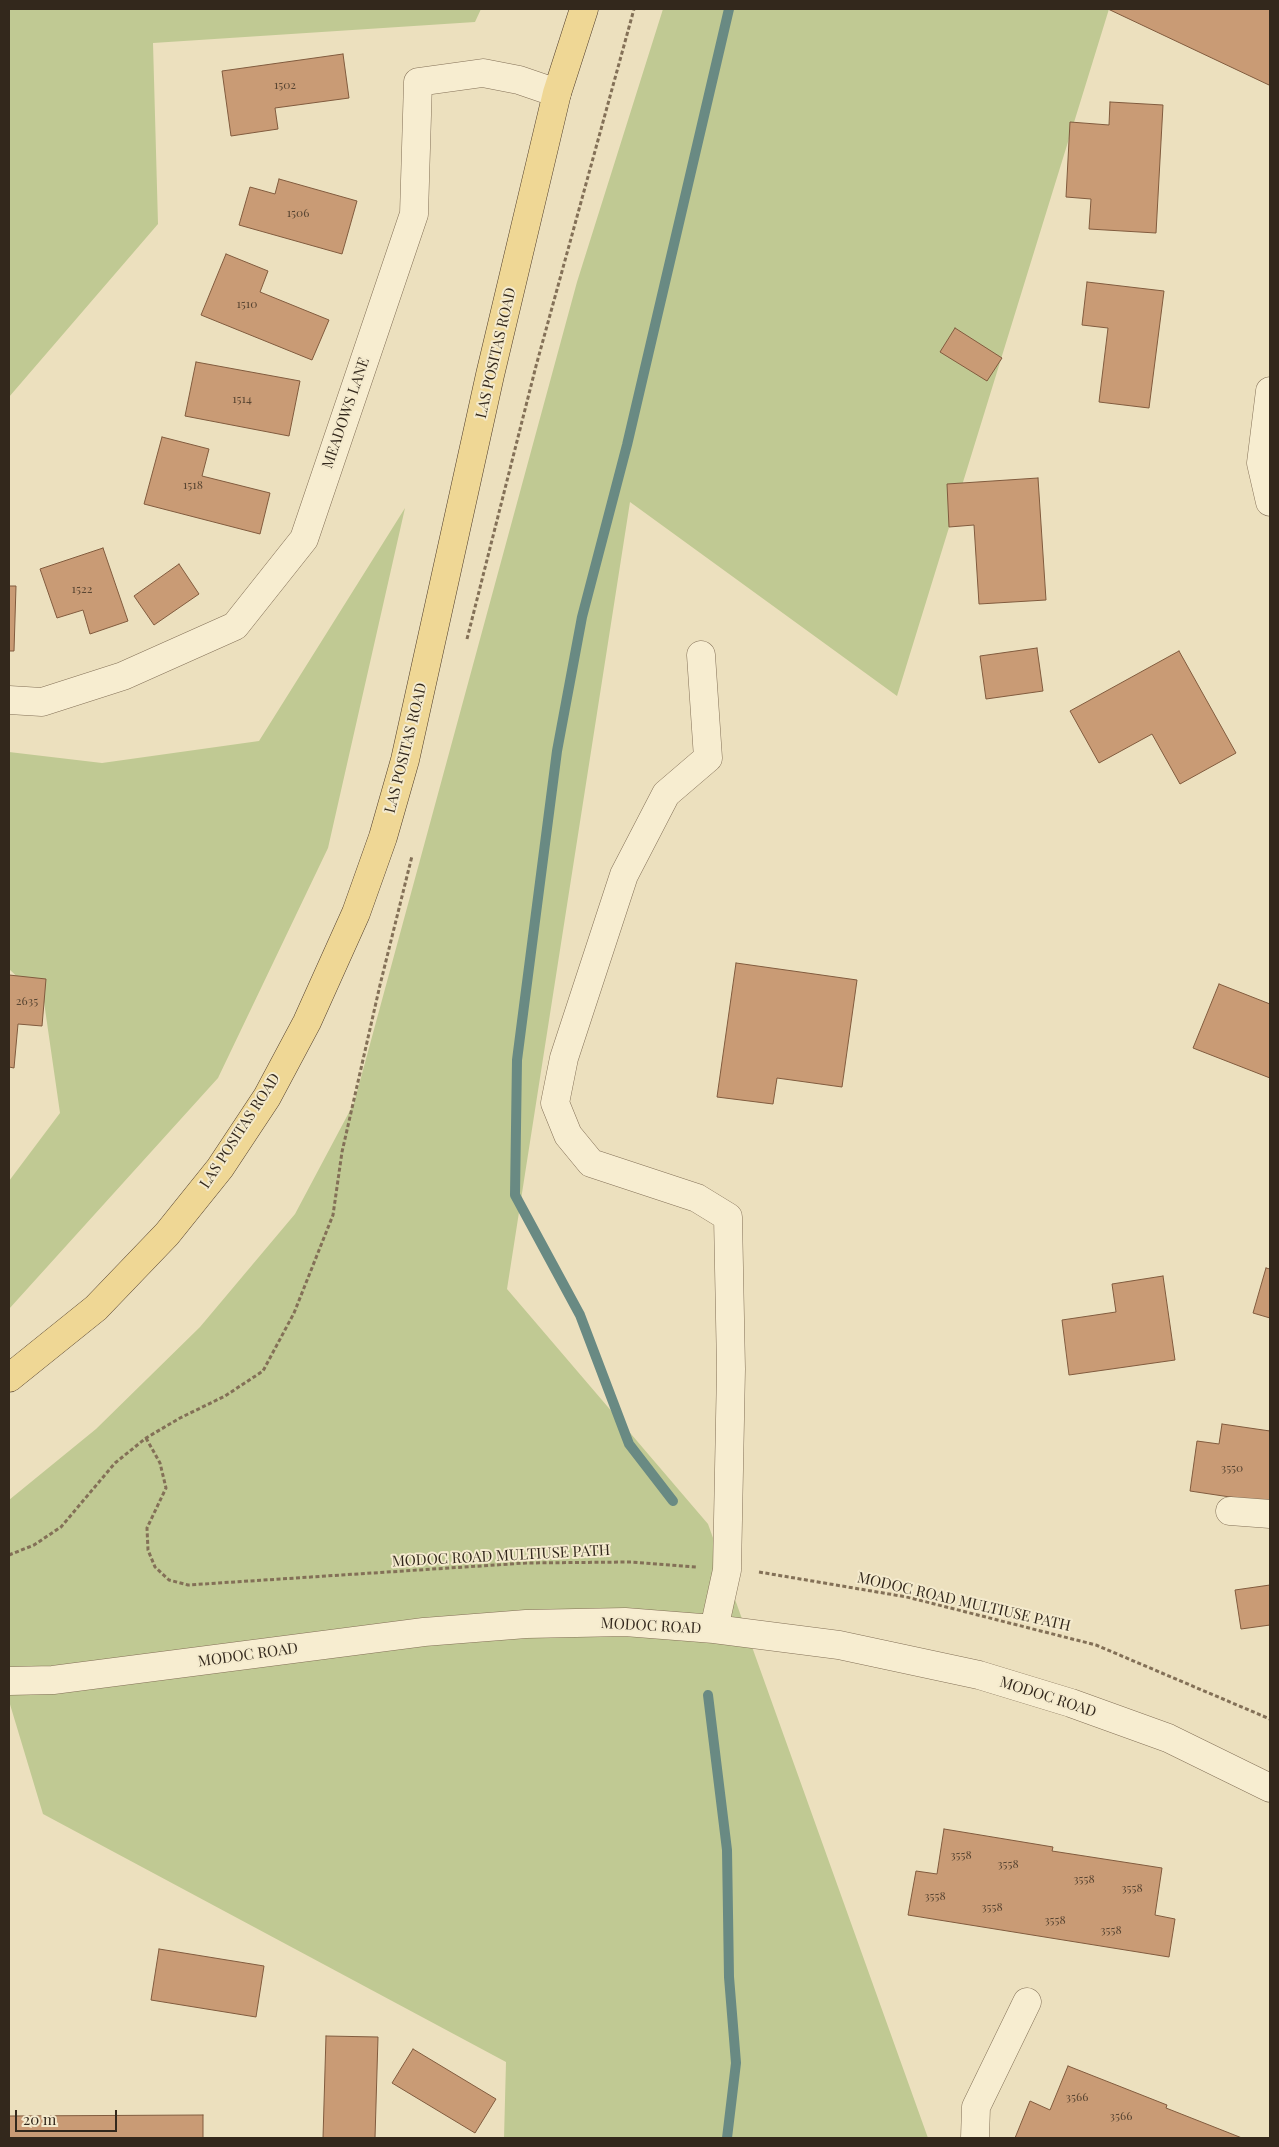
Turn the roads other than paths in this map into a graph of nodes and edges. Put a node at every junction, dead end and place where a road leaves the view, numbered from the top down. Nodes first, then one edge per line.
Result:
1 (584, 9) edge
2 (557, 93) junction
3 (1270, 392) edge
4 (1270, 502) edge
5 (701, 655) dead end
6 (9, 700) edge
7 (9, 1378) edge
8 (1230, 1511) dead end
9 (1270, 1514) edge
10 (714, 1629) junction
11 (9, 1681) edge
12 (1270, 1788) edge
13 (1027, 2002) dead end
14 (975, 2138) edge

1 - 2 main road, LAS POSITAS ROAD
2 - 6 street, MEADOWS LANE
2 - 7 main road, LAS POSITAS ROAD
3 - 4 street
5 - 10 street
8 - 9 street
10 - 11 street, MODOC ROAD
10 - 12 street, MODOC ROAD
13 - 14 street

